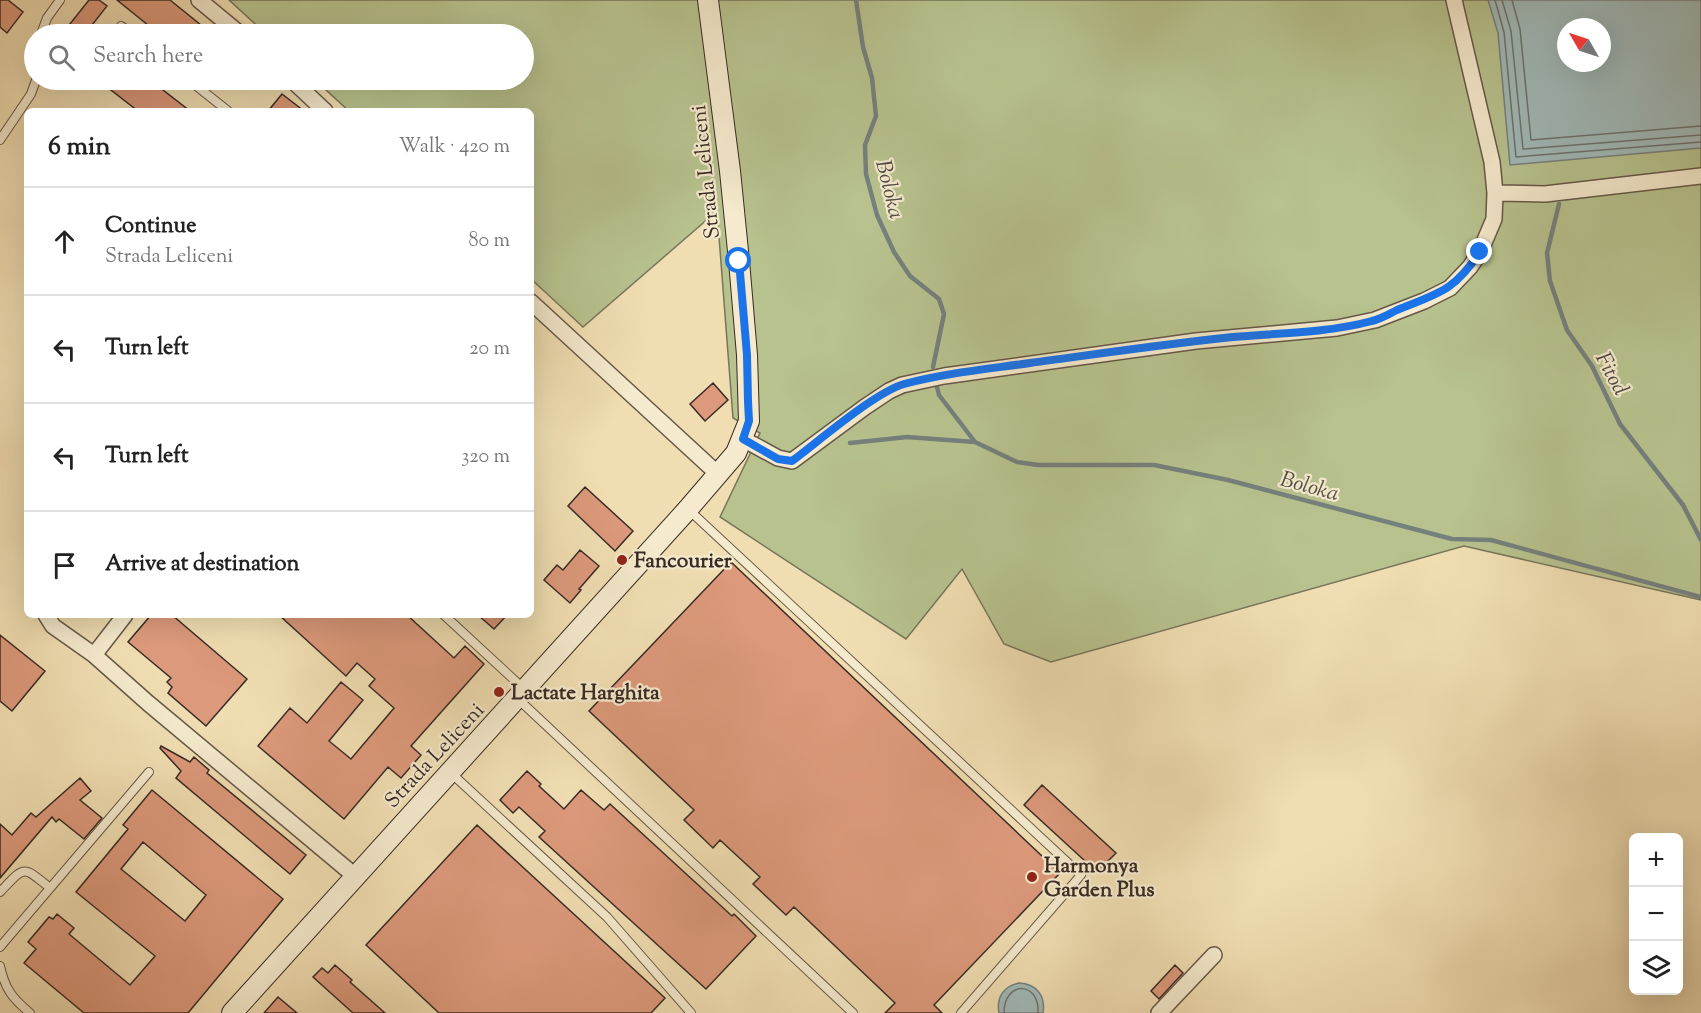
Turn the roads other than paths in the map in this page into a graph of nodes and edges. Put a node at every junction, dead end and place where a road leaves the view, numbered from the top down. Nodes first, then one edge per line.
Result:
1 (60, 0) edge
2 (199, 0) edge
3 (708, 0) edge
4 (1454, 0) edge
5 (45, 24) edge
6 (228, 24) edge
7 (32, 90) edge
8 (202, 90) edge
9 (303, 90) edge
10 (224, 108) edge
11 (322, 108) edge
12 (0, 140) edge
13 (1701, 176) edge
14 (1495, 194) junction
15 (534, 305) edge
16 (743, 439) junction
17 (719, 475) junction
18 (688, 509) junction
19 (46, 618) edge
20 (123, 618) edge
21 (447, 618) edge
22 (94, 655) junction
23 (522, 695) junction
24 (149, 772) dead end
25 (451, 773) junction
26 (355, 876) junction
27 (50, 888) junction
28 (0, 892) edge
29 (0, 947) edge
30 (1214, 954) dead end
31 (0, 966) edge
32 (30, 1013) edge
33 (232, 1013) edge
34 (691, 1013) edge
35 (853, 1013) edge
36 (961, 1013) edge
37 (1159, 1013) edge

1 - 5 lane
2 - 6 street
3 - 16 main road, Strada Leliceni
4 - 14 street
7 - 12 lane
8 - 10 lane
9 - 11 street
13 - 14 street
14 - 16 street
15 - 17 street
16 - 17 main road, Strada Leliceni
17 - 18 main road, Strada Leliceni
18 - 23 main road, Strada Leliceni
18 - 36 lane
19 - 22 street
20 - 22 street
21 - 23 lane
22 - 26 street
23 - 25 main road, Strada Leliceni
23 - 35 lane
24 - 27 lane
25 - 26 main road, Strada Leliceni
25 - 34 lane
26 - 33 main road, Strada Leliceni
27 - 28 lane
27 - 29 lane
30 - 37 street
31 - 32 lane

